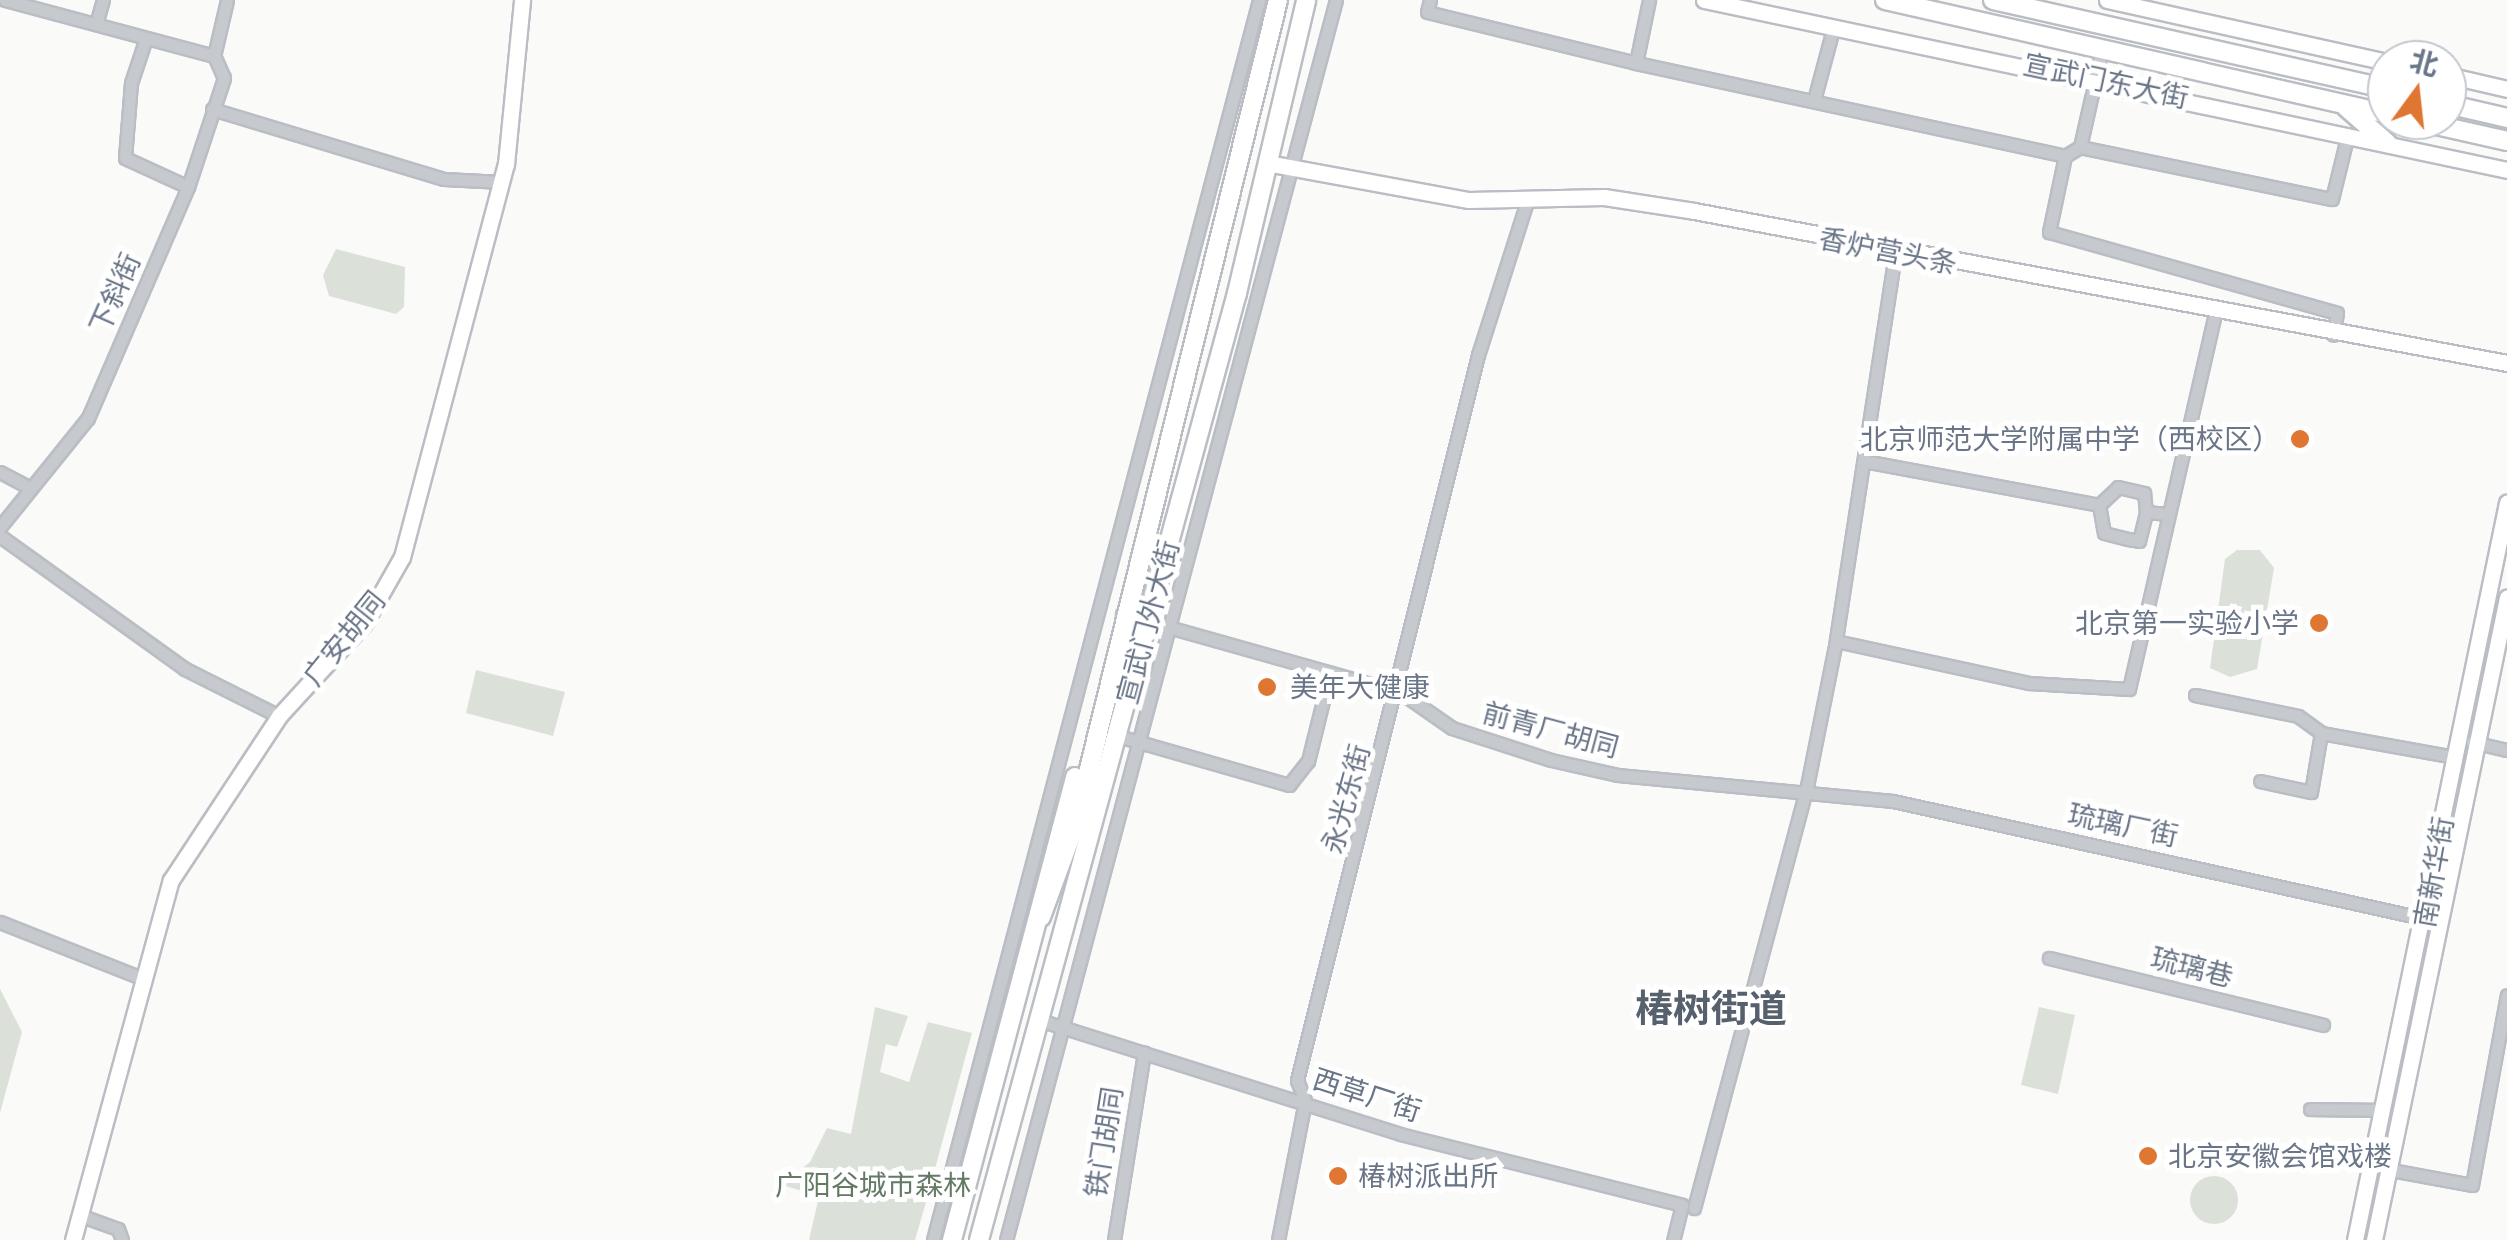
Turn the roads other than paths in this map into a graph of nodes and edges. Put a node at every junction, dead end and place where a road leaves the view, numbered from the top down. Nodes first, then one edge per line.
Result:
1 (5, 0) edge
2 (102, 0) edge
3 (227, 0) edge
4 (522, 0) edge
5 (1259, 0) edge
6 (1278, 0) edge
7 (1306, 0) edge
8 (1336, 0) edge
9 (1430, 0) edge
10 (1649, 0) edge
11 (1704, 0) edge
12 (1885, 0) edge
13 (1993, 0) edge
14 (2107, 0) edge
15 (96, 24) junction
16 (1833, 29) junction
17 (146, 38) junction
18 (2102, 49) junction
19 (214, 56) junction
20 (2367, 58) edge
21 (1636, 62) junction
22 (2098, 78) junction
23 (2467, 80) edge
24 (2367, 84) edge
25 (2507, 89) edge
26 (1814, 100) junction
27 (2341, 104) junction
28 (212, 109) junction
29 (2467, 109) edge
30 (2367, 110) edge
31 (2507, 118) edge
32 (2467, 132) edge
33 (2348, 134) junction
34 (2507, 141) edge
35 (2387, 143) junction
36 (2080, 147) junction
37 (2065, 156) junction
38 (1268, 163) junction
39 (1296, 168) junction
40 (2507, 170) edge
41 (502, 182) junction
42 (188, 187) junction
43 (1528, 198) junction
44 (1895, 254) junction
45 (2216, 310) junction
46 (2334, 335) junction
47 (2507, 362) edge
48 (1864, 461) junction
49 (0, 472) edge
50 (30, 488) junction
51 (2507, 503) edge
52 (2099, 505) junction
53 (2146, 512) junction
54 (2168, 514) junction
55 (0, 527) edge
56 (0, 536) edge
57 (2507, 598) edge
58 (1122, 614) junction
59 (1148, 622) junction
60 (1174, 629) junction
61 (1836, 641) junction
62 (1330, 673) junction
63 (1400, 692) junction
64 (2195, 695) dead end
65 (279, 716) junction
66 (2321, 733) junction
67 (1118, 736) junction
68 (1142, 742) junction
69 (2472, 742) junction
70 (2507, 750) edge
71 (2454, 757) junction
72 (2260, 782) dead end
73 (1807, 786) junction
74 (2426, 920) junction
75 (0, 922) edge
76 (2049, 958) dead end
77 (139, 977) junction
78 (2507, 995) edge
79 (1039, 1020) junction
80 (2324, 1025) dead end
81 (1065, 1028) junction
82 (1144, 1052) junction
83 (1305, 1101) junction
84 (2310, 1109) dead end
85 (2384, 1110) junction
86 (2391, 1170) junction
87 (1688, 1206) junction
88 (80, 1215) junction
89 (73, 1240) edge
90 (122, 1240) edge
91 (933, 1240) edge
92 (952, 1240) edge
93 (979, 1240) edge
94 (1006, 1240) edge
95 (1114, 1240) edge
96 (1278, 1240) edge
97 (1674, 1240) edge
98 (2355, 1240) edge
99 (2374, 1240) edge

1 - 15 street
2 - 15 street
3 - 19 street, 下斜街
4 - 41 street, 广安胡同
5 - 91 street
6 - 58 main road, 宣武门外大街
7 - 38 main road, 宣武门外大街
8 - 39 street
9 - 21 street
10 - 21 street
11 - 16 street, 宣武门东大街
12 - 18 main road, 宣武门东大街
13 - 24 main road, 宣武门东大街
14 - 20 street
15 - 17 street
16 - 22 street, 宣武门东大街
16 - 26 street
17 - 19 street
17 - 42 street
18 - 22 street
18 - 27 main road, 宣武门东大街
19 - 28 street, 下斜街
21 - 26 street
22 - 33 street, 宣武门东大街
22 - 36 street
23 - 25 street
26 - 37 street
27 - 30 main road, 宣武门东大街
27 - 35 main road
28 - 41 street
28 - 42 street, 下斜街
29 - 31 main road
32 - 34 main road
33 - 35 street, 宣武门东大街
33 - 36 street
35 - 40 street, 宣武门东大街
36 - 37 street
37 - 46 street
38 - 39 street, 香炉营头条
38 - 59 main road, 宣武门外大街
39 - 43 street, 香炉营头条
39 - 60 street
41 - 65 street, 广安胡同
42 - 50 street, 下斜街
43 - 44 street, 香炉营头条
43 - 63 street, 永光东街
44 - 45 street, 香炉营头条
44 - 48 street
45 - 46 street, 香炉营头条
45 - 54 street
46 - 47 street, 香炉营头条
48 - 52 street
48 - 61 street
49 - 50 street
50 - 55 street, 下斜街
51 - 71 street, 南新华街
52 - 53 street
52 - 53 street
53 - 54 street
54 - 61 street
56 - 65 street
57 - 69 street, 南新华街
58 - 59 street, 前青厂胡同
58 - 92 main road, 宣武门外大街
59 - 60 street, 前青厂胡同
59 - 67 main road, 宣武门外大街
60 - 62 street, 前青厂胡同
60 - 68 street
61 - 73 street
62 - 63 street, 前青厂胡同
62 - 68 street
63 - 73 street, 前青厂胡同
63 - 83 street, 永光东街
64 - 66 street
65 - 77 street, 广安胡同
66 - 71 street
66 - 72 street
67 - 68 street
67 - 79 main road, 宣武门外大街
68 - 81 street
69 - 70 street
69 - 86 street, 南新华街
71 - 74 street, 南新华街
73 - 74 street, 琉璃厂街
73 - 87 street
74 - 85 street, 南新华街
75 - 77 street
76 - 80 street, 琉璃巷
77 - 88 street, 广安胡同
78 - 86 street
79 - 81 street, 西草厂街
79 - 93 main road, 宣武门外大街
81 - 82 street, 西草厂街
81 - 94 street
82 - 83 street, 西草厂街
82 - 95 street, 铁门胡同
83 - 87 street, 西草厂街
83 - 96 street, 永光东街
84 - 85 street
85 - 98 street, 南新华街
86 - 99 street, 南新华街
87 - 97 street
88 - 89 street, 广安胡同
88 - 90 street

